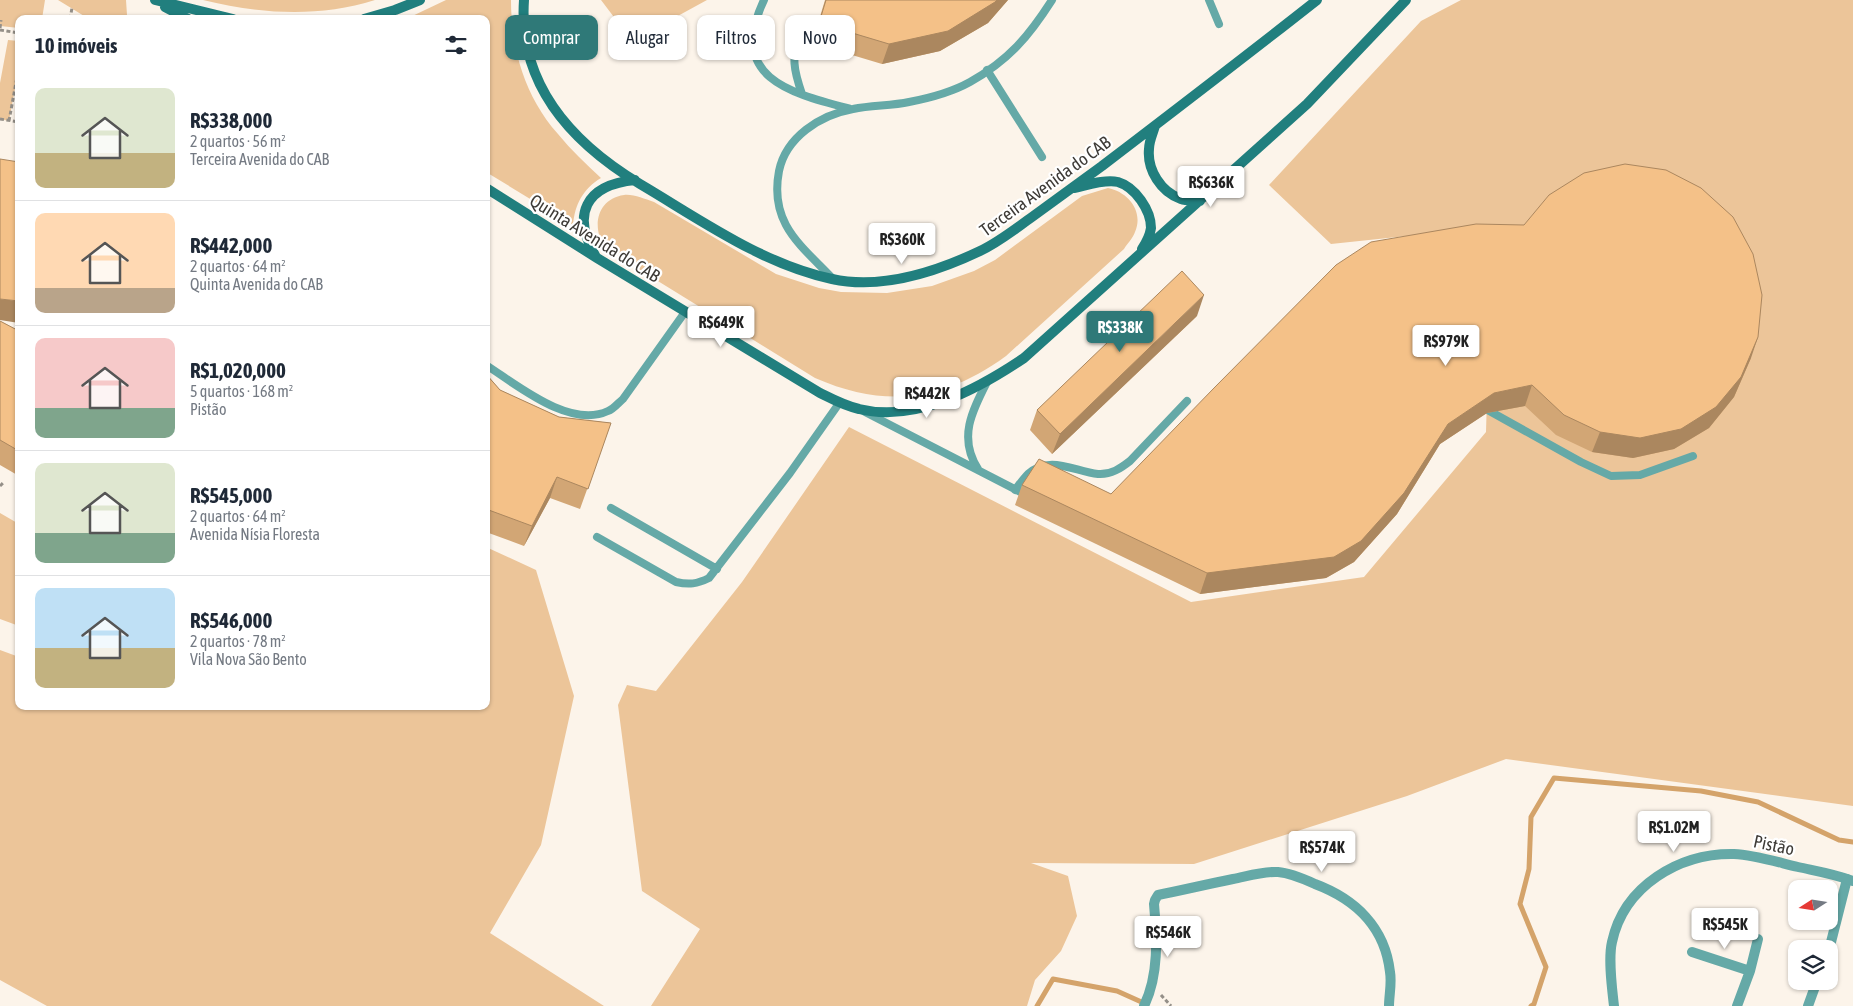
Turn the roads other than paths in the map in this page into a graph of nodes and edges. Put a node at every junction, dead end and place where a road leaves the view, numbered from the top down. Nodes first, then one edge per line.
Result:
1 (151, 0) edge
2 (155, 0) edge
3 (420, 0) edge
4 (524, 0) edge
5 (764, 0) edge
6 (1052, 0) edge
7 (1209, 0) edge
8 (1317, 0) edge
9 (1406, 0) edge
10 (180, 15) edge
11 (217, 15) edge
12 (378, 15) edge
13 (1219, 24) dead end
14 (794, 60) edge
15 (987, 70) junction
16 (802, 94) junction
17 (851, 109) junction
18 (1155, 126) junction
19 (1042, 157) dead end
20 (635, 180) junction
21 (1072, 188) junction
22 (490, 191) edge
23 (1200, 201) junction
24 (597, 258) junction
25 (1136, 258) junction
26 (834, 280) junction
27 (684, 312) junction
28 (490, 367) edge
29 (987, 382) junction
30 (1187, 400) dead end
31 (840, 402) junction
32 (1478, 404) edge
33 (859, 409) junction
34 (1693, 456) dead end
35 (979, 471) junction
36 (1015, 490) junction
37 (1032, 498) edge
38 (610, 508) dead end
39 (597, 537) dead end
40 (718, 569) junction
41 (1850, 880) edge
42 (1758, 939) dead end
43 (1832, 940) edge
44 (1692, 952) dead end
45 (1750, 971) junction
46 (1814, 990) edge
47 (1144, 1006) edge
48 (1389, 1006) edge
49 (1614, 1006) edge
50 (1737, 1006) edge
51 (1808, 1006) edge

1 - 10 main road
2 - 11 main road
3 - 12 main road
4 - 20 main road, Terceira Avenida do CAB
5 - 16 lane
6 - 15 lane
7 - 13 lane
8 - 18 main road, Terceira Avenida do CAB
9 - 23 main road
14 - 16 lane
15 - 17 lane
15 - 19 lane
16 - 17 lane
17 - 26 lane
18 - 21 main road, Terceira Avenida do CAB
18 - 23 main road
20 - 24 main road
20 - 26 main road, Terceira Avenida do CAB
21 - 25 main road
21 - 26 main road, Terceira Avenida do CAB
22 - 24 main road, Quinta Avenida do CAB
23 - 25 main road
24 - 27 main road, Quinta Avenida do CAB
25 - 29 main road
27 - 28 lane
27 - 31 main road, Quinta Avenida do CAB
29 - 33 main road, Quinta Avenida do CAB
29 - 35 lane
30 - 36 lane
31 - 33 main road, Quinta Avenida do CAB
31 - 40 lane
32 - 34 lane
33 - 35 lane
35 - 36 lane
36 - 37 lane
38 - 40 lane
39 - 40 lane
41 - 43 street
41 - 49 street, Pistão
42 - 45 street
44 - 45 street
45 - 50 street
46 - 51 street
47 - 48 street

